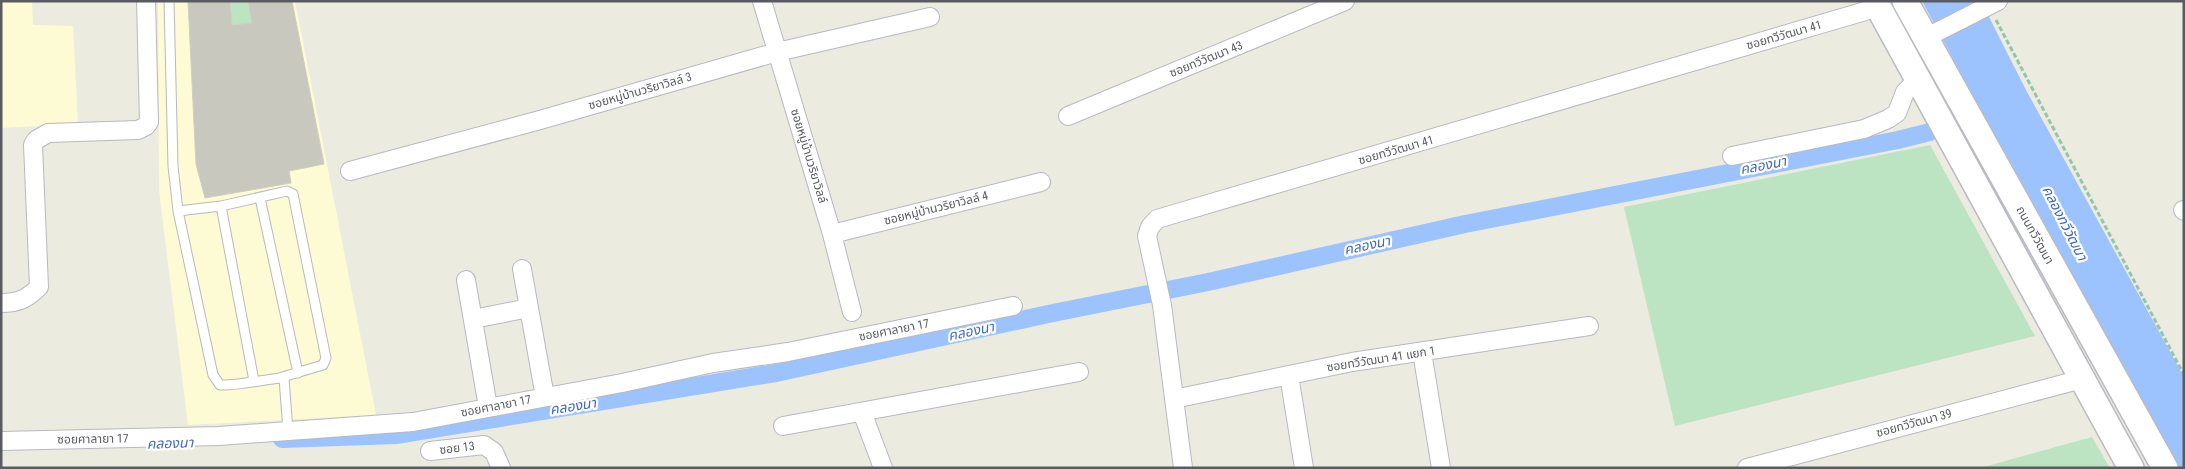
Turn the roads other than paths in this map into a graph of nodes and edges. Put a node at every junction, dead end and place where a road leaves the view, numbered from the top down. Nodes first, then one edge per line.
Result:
1 (146, 1) edge
2 (169, 1) edge
3 (762, 1) edge
4 (1345, 1) edge
5 (1905, 1) edge
6 (1877, 4) edge
7 (1991, 5) edge
8 (930, 17) dead end
9 (1933, 34) junction
10 (777, 52) junction
11 (1918, 79) junction
12 (1068, 116) dead end
13 (1732, 156) dead end
14 (350, 171) dead end
15 (1041, 182) dead end
16 (260, 198) junction
17 (221, 206) junction
18 (178, 211) junction
19 (832, 234) junction
20 (522, 269) dead end
21 (466, 280) dead end
22 (1, 303) edge
23 (1013, 306) dead end
24 (529, 308) junction
25 (852, 312) dead end
26 (473, 319) junction
27 (1589, 326) dead end
28 (1422, 352) junction
29 (1078, 372) dead end
30 (298, 373) junction
31 (1289, 375) junction
32 (279, 378) junction
33 (2082, 378) junction
34 (254, 380) junction
35 (545, 397) junction
36 (1174, 399) junction
37 (488, 407) junction
38 (862, 412) junction
39 (783, 426) dead end
40 (288, 431) junction
41 (1, 441) edge
42 (430, 451) dead end
43 (501, 468) edge
44 (884, 468) edge
45 (1183, 468) edge
46 (1304, 468) edge
47 (1441, 468) edge
48 (1747, 468) edge
49 (2131, 468) edge
50 (2166, 468) edge

1 - 22 street
2 - 18 lane
3 - 10 street, ซอยหมู่บ้านวริยาวิลล์
4 - 12 street, ซอยทวีวัฒนา 43
5 - 9 main road, ถนนทวีวัฒนา
6 - 11 main road
6 - 36 street, ซอยทวีวัฒนา 41
7 - 9 street
8 - 10 street, ซอยหมู่บ้านวริยาวิลล์ 3
9 - 50 main road, ถนนทวีวัฒนา
10 - 14 street, ซอยหมู่บ้านวริยาวิลล์ 3
10 - 19 street, ซอยหมู่บ้านวริยาวิลล์
11 - 13 street
11 - 33 main road
15 - 19 street, ซอยหมู่บ้านวริยาวิลล์ 4
16 - 17 lane
16 - 30 lane
16 - 30 lane
17 - 18 lane
17 - 34 lane
18 - 34 lane
19 - 25 street, ซอยหมู่บ้านวริยาวิลล์
20 - 24 street
21 - 26 street
23 - 35 street, ซอยศาลายา 17
24 - 26 street
24 - 35 street
26 - 37 street
27 - 28 street, ซอยทวีวัฒนา 41 แยก 1
28 - 31 street, ซอยทวีวัฒนา 41 แยก 1
28 - 47 street
29 - 38 street
30 - 32 lane
31 - 36 street, ซอยทวีวัฒนา 41 แยก 1
31 - 46 street
32 - 34 lane
32 - 40 lane
33 - 48 street, ซอยทวีวัฒนา 39
33 - 49 main road
35 - 37 street, ซอยศาลายา 17
36 - 45 street, ซอยทวีวัฒนา 41
37 - 40 street, ซอยศาลายา 17
38 - 39 street
38 - 44 street
40 - 41 street, ซอยศาลายา 17
42 - 43 street, ซอย 13

